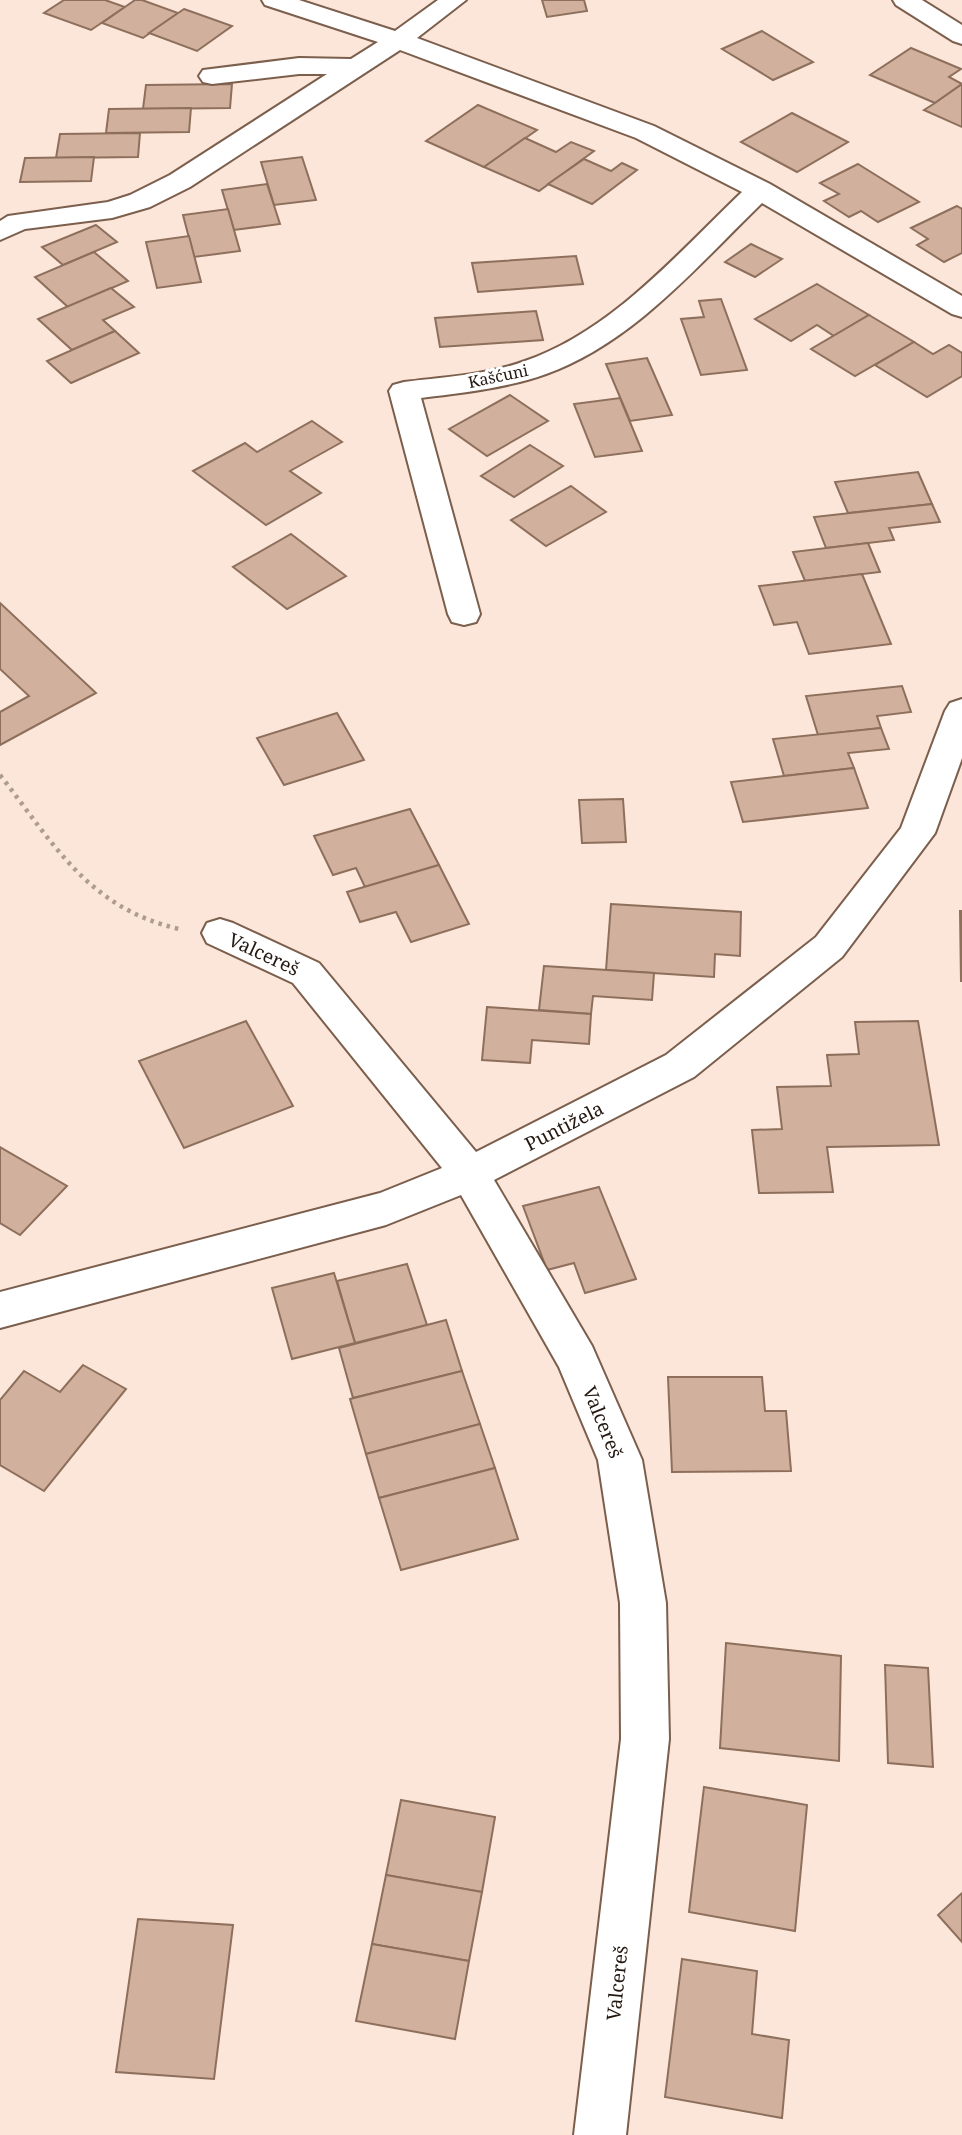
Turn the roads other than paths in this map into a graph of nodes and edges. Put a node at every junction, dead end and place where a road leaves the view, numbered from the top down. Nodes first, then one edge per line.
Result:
1 (274, 0) edge
2 (454, 0) edge
3 (905, 0) edge
4 (962, 36) edge
5 (398, 40) junction
6 (352, 67) junction
7 (212, 76) dead end
8 (760, 190) junction
9 (0, 232) edge
10 (962, 308) edge
11 (464, 614) dead end
12 (962, 711) edge
13 (220, 933) road end
14 (470, 1174) junction
15 (0, 1310) edge
16 (600, 2135) edge

1 - 5 street
2 - 5 street
3 - 4 street
5 - 6 street
5 - 8 street
6 - 7 street
6 - 9 street
8 - 10 street
8 - 11 street, Kašćuni
12 - 14 street, Puntižela
13 - 14 street, Valcereš
14 - 15 street, Puntižela
14 - 16 street, Valcereš

